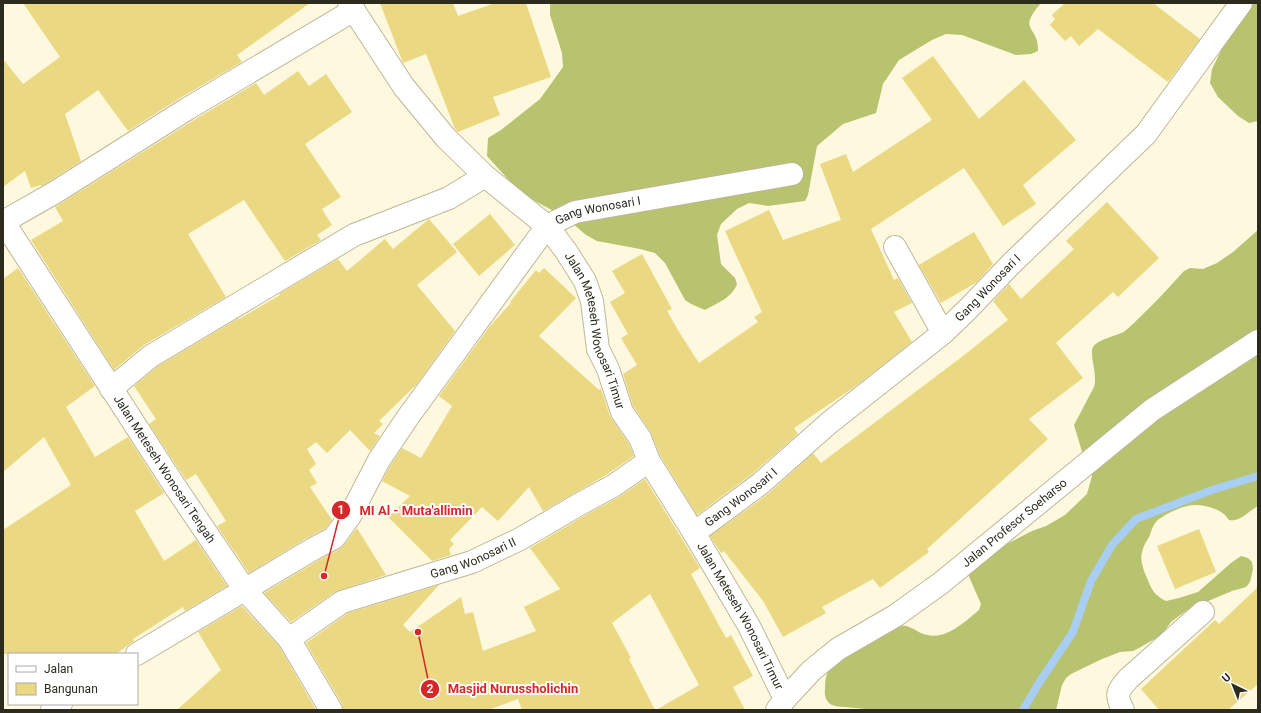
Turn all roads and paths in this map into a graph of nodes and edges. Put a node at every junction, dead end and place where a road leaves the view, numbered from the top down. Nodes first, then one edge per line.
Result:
1 (1241, 3) edge
2 (351, 7) edge
3 (792, 174) dead end
4 (485, 176) junction
5 (3, 222) edge
6 (547, 226) junction
7 (895, 247) dead end
8 (943, 332) junction
9 (1258, 341) edge
10 (111, 388) junction
11 (649, 461) junction
12 (694, 533) junction
13 (245, 590) junction
14 (1203, 612) dead end
15 (289, 639) junction
16 (138, 653) edge
17 (781, 704) edge
18 (332, 710) edge
19 (1123, 710) edge

1 - 8 street, Gang Wonosari I
2 - 4 street, Jalan Meteseh Wonosari Timur
2 - 5 street
3 - 6 street, Gang Wonosari I
4 - 6 street, Jalan Meteseh Wonosari Timur
4 - 10 street
5 - 10 street, Jalan Meteseh Wonosari Tengah
6 - 11 street, Jalan Meteseh Wonosari Timur
6 - 13 street
7 - 8 street
8 - 12 street, Gang Wonosari I
9 - 17 street, Jalan Profesor Soeharso
10 - 13 street, Jalan Meteseh Wonosari Tengah
11 - 12 street, Jalan Meteseh Wonosari Timur
11 - 15 street, Gang Wonosari II
12 - 17 street, Jalan Meteseh Wonosari Timur
13 - 15 street, Jalan Meteseh Wonosari Tengah
13 - 16 street
14 - 19 street
15 - 18 street, Jalan Meteseh Wonosari Tengah

